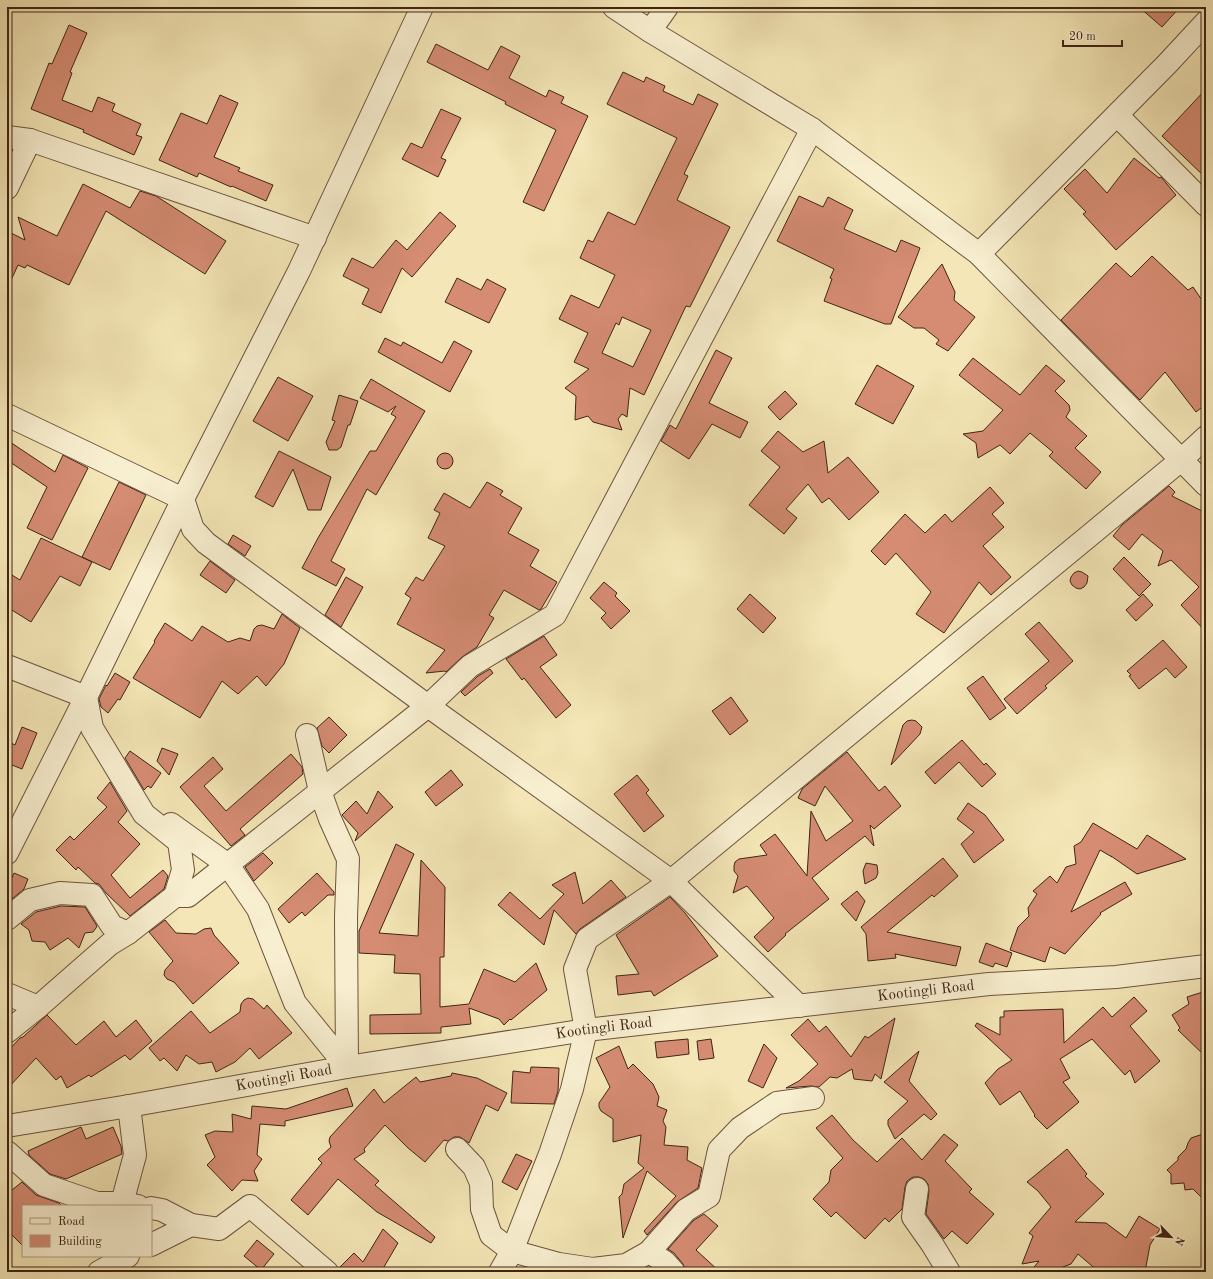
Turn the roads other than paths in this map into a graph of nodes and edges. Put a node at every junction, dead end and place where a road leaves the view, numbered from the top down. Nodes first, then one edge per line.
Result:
1 (614, 7) edge
2 (667, 7) edge
3 (415, 9) edge
4 (1206, 22) edge
5 (650, 31) junction
6 (1117, 115) junction
7 (812, 129) junction
8 (7, 137) edge
9 (30, 140) junction
10 (7, 188) edge
11 (1206, 205) edge
12 (315, 238) junction
13 (979, 254) junction
14 (7, 415) edge
15 (1206, 437) edge
16 (1181, 460) junction
17 (1206, 485) edge
18 (183, 499) junction
19 (7, 666) edge
20 (86, 697) junction
21 (428, 706) junction
22 (307, 735) dead end
23 (320, 791) junction
24 (135, 798) junction
25 (7, 853) edge
26 (228, 865) junction
27 (671, 881) junction
28 (175, 896) junction
29 (7, 919) edge
30 (128, 933) junction
31 (1206, 966) edge
32 (7, 994) edge
33 (799, 1006) junction
34 (38, 1007) junction
35 (586, 1030) junction
36 (7, 1032) edge
37 (347, 1068) junction
38 (813, 1098) dead end
39 (129, 1106) junction
40 (8, 1122) edge
41 (457, 1149) dead end
42 (7, 1152) edge
43 (917, 1189) dead end
44 (130, 1205) edge
45 (152, 1208) edge
46 (191, 1225) junction
47 (152, 1244) edge
48 (512, 1251) junction
49 (649, 1252) junction
50 (126, 1257) edge
51 (99, 1272) edge
52 (327, 1272) edge
53 (500, 1272) edge
54 (674, 1272) edge
55 (949, 1272) edge

1 - 5 street
2 - 5 street
3 - 12 street
4 - 6 street
5 - 7 street
6 - 11 street
6 - 13 street
7 - 13 street
7 - 21 street
8 - 9 street
9 - 10 street
9 - 12 street
12 - 18 street
13 - 16 street
14 - 18 street
15 - 16 street
16 - 17 street
16 - 27 street
18 - 20 street
18 - 21 street
19 - 20 street
20 - 24 street
20 - 25 street
21 - 23 street
21 - 27 street
22 - 23 street
23 - 26 street
23 - 37 street
24 - 26 street
24 - 28 street
26 - 28 street
26 - 37 street
27 - 33 street
27 - 35 street
28 - 30 street
29 - 30 street
30 - 34 street
31 - 33 street, Kootingli Road
32 - 34 street
33 - 35 street, Kootingli Road
34 - 36 street
35 - 37 street, Kootingli Road
35 - 48 street
37 - 39 street, Kootingli Road
38 - 49 street
39 - 40 street, Kootingli Road
39 - 44 street
41 - 48 street
42 - 44 street
43 - 55 street
45 - 46 street
46 - 47 street
46 - 52 street
48 - 49 street
48 - 53 street
49 - 54 street
50 - 51 street

